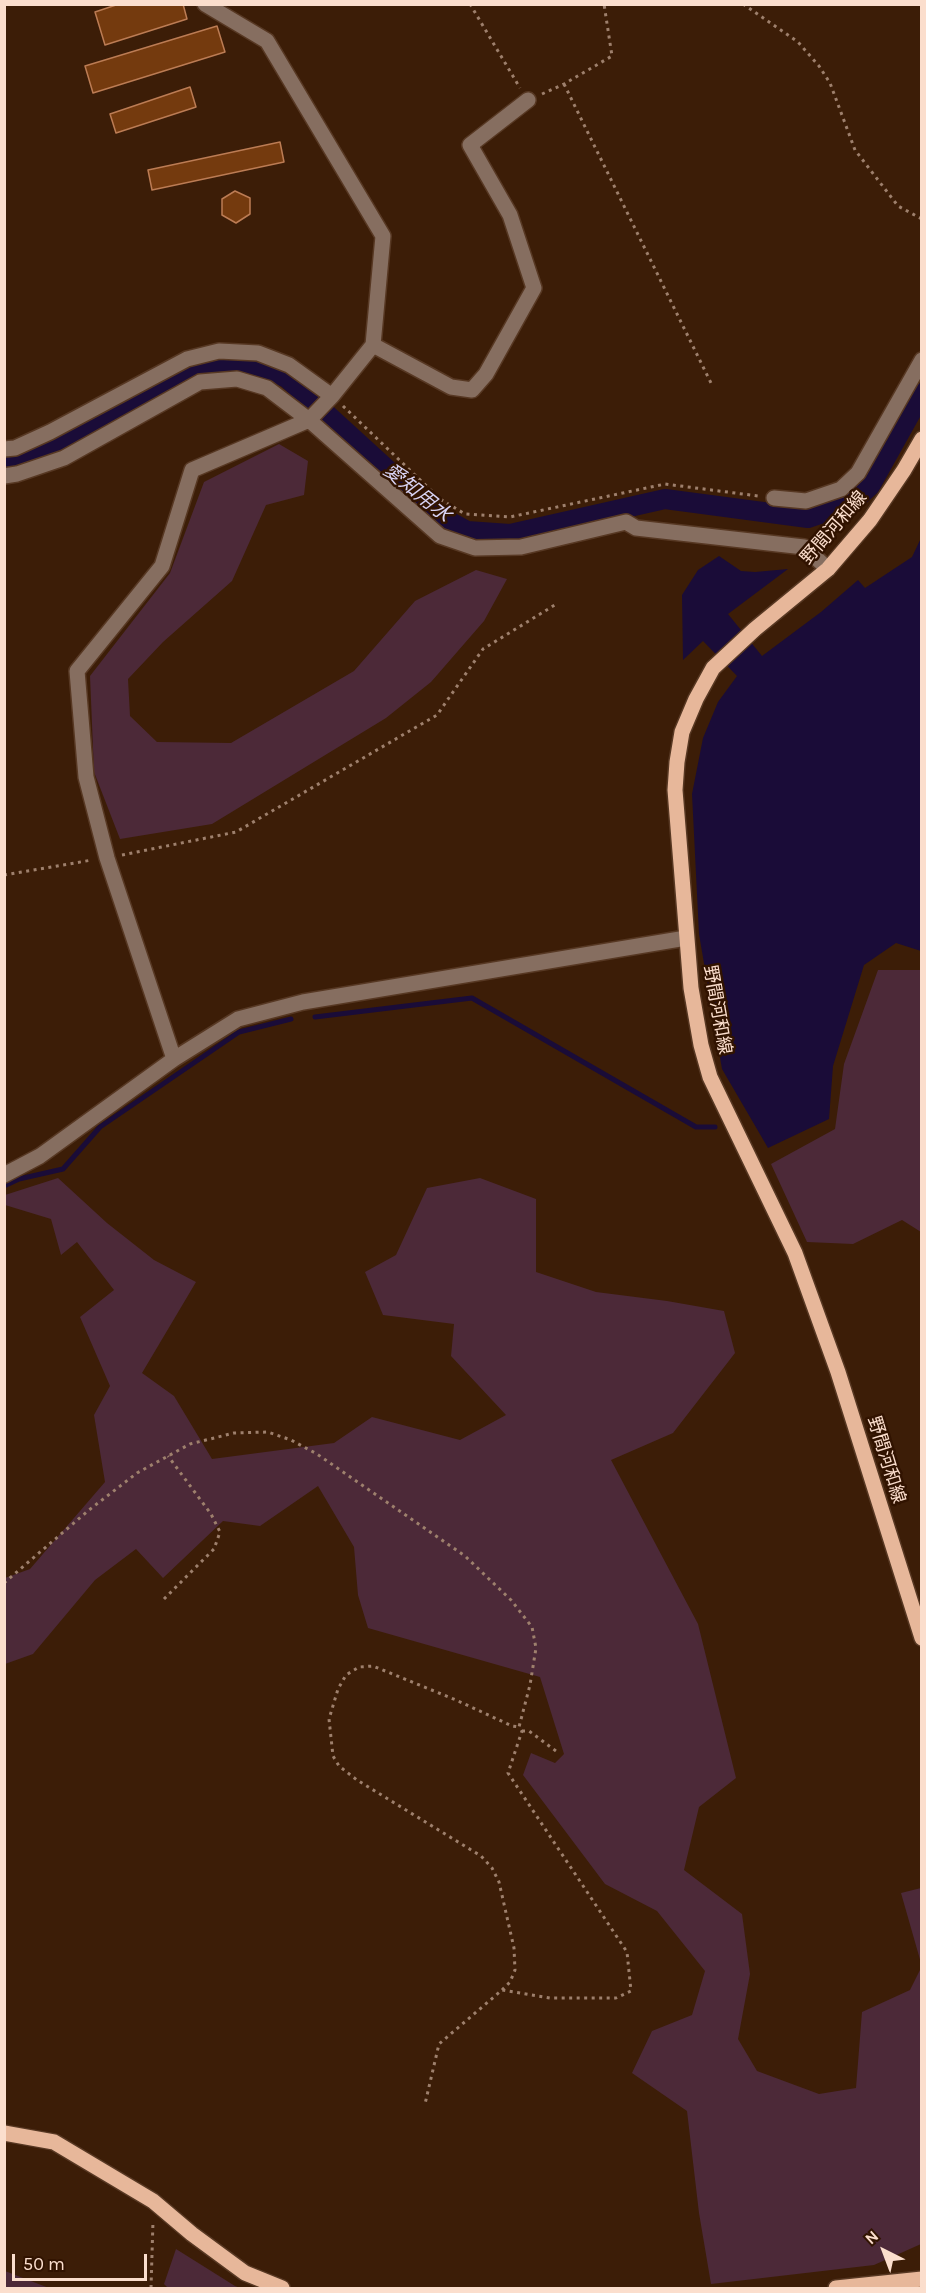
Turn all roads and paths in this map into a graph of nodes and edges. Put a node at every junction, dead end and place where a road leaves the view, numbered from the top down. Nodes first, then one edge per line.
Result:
1 (205, 4) edge
2 (470, 4) edge
3 (604, 4) edge
4 (744, 4) edge
5 (564, 84) junction
6 (528, 100) junction
7 (921, 219) edge
8 (373, 345) junction
9 (921, 360) edge
10 (711, 383) dead end
11 (332, 396) junction
12 (309, 420) junction
13 (921, 439) edge
14 (4, 449) edge
15 (4, 476) edge
16 (774, 498) joint
17 (828, 569) junction
18 (558, 603) dead end
19 (107, 858) junction
20 (4, 875) edge
21 (686, 938) junction
22 (174, 1059) junction
23 (4, 1175) edge
24 (168, 1456) junction
25 (4, 1583) edge
26 (164, 1599) dead end
27 (921, 1638) edge
28 (519, 1727) junction
29 (522, 1731) junction
30 (556, 1750) dead end
31 (502, 1990) junction
32 (425, 2104) dead end
33 (4, 2133) edge
34 (153, 2201) junction
35 (921, 2279) edge
36 (151, 2289) edge
37 (282, 2289) edge
38 (836, 2289) edge

1 - 8 street
2 - 6 path
3 - 5 path
4 - 7 path
5 - 6 path
5 - 10 path
6 - 8 street
8 - 11 street
9 - 16 street
11 - 12 street
11 - 14 street
11 - 16 path
12 - 15 street
12 - 17 street
12 - 19 street
13 - 17 main road, 野間河和線
17 - 21 main road, 野間河和線
18 - 19 path
19 - 20 path
19 - 22 street
21 - 22 street
21 - 27 main road, 野間河和線
22 - 23 street
24 - 25 path
24 - 26 path
24 - 28 path
28 - 29 path
28 - 31 path
29 - 30 path
29 - 31 path
31 - 32 path
33 - 34 main road
34 - 36 path
34 - 37 main road
35 - 38 main road

